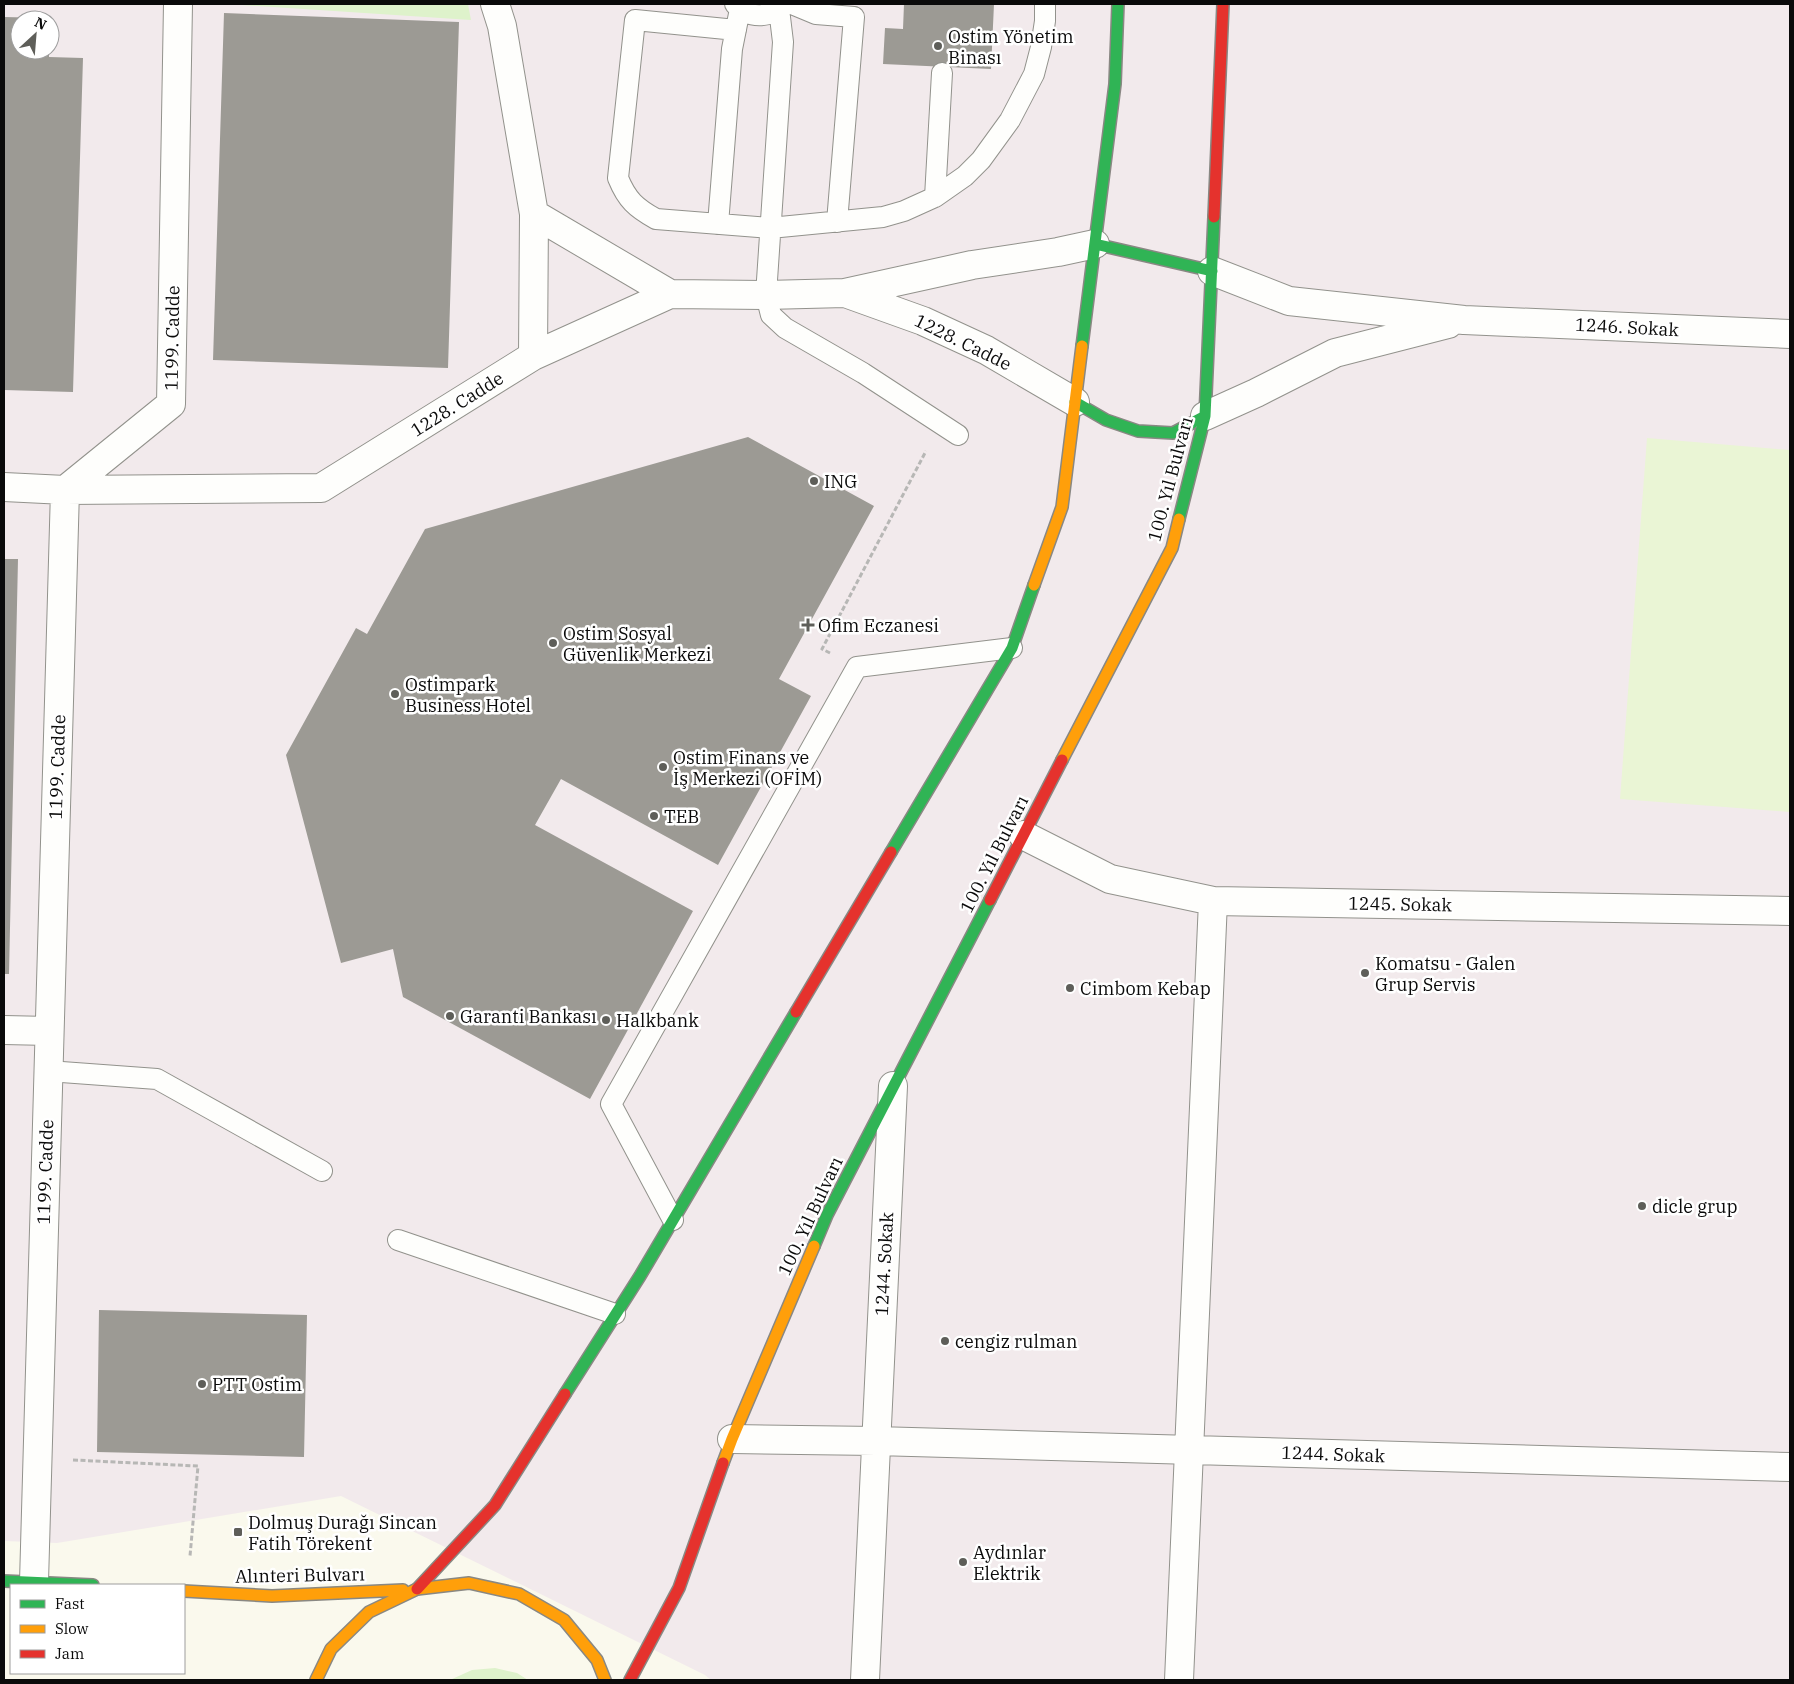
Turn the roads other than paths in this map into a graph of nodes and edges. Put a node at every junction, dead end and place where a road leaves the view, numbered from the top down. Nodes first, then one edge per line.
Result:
1 (178, 4) edge
2 (495, 4) edge
3 (1044, 4) edge
4 (1118, 4) edge
5 (1223, 4) edge
6 (785, 5) edge
7 (738, 7) edge
8 (736, 30) junction
9 (942, 73) dead end
10 (935, 197) junction
11 (534, 214) junction
12 (837, 222) junction
13 (718, 224) junction
14 (770, 228) junction
15 (1095, 244) junction
16 (1212, 271) junction
17 (845, 293) junction
18 (670, 294) junction
19 (766, 295) junction
20 (1464, 320) junction
21 (1790, 334) edge
22 (533, 356) junction
23 (1076, 402) junction
24 (1205, 416) junction
25 (958, 435) dead end
26 (4, 487) edge
27 (65, 490) junction
28 (1012, 648) junction
29 (1023, 835) junction
30 (1213, 901) junction
31 (1790, 911) edge
32 (4, 1030) edge
33 (49, 1031) junction
34 (48, 1071) junction
35 (893, 1086) junction
36 (322, 1171) dead end
37 (673, 1220) junction
38 (398, 1240) dead end
39 (615, 1314) junction
40 (732, 1439) junction
41 (876, 1441) junction
42 (1190, 1450) junction
43 (1790, 1467) edge
44 (4, 1581) edge
45 (34, 1582) junction
46 (73, 1584) edge
47 (417, 1589) junction
48 (185, 1591) edge
49 (316, 1680) edge
50 (606, 1680) edge
51 (630, 1680) edge
52 (865, 1680) edge
53 (1179, 1680) edge

1 - 27 street, 1199. Cadde
2 - 11 street
3 - 10 lane
4 - 15 main road
5 - 16 main road, 100. Yıl Bulvarı
6 - 7 lane
6 - 12 lane
6 - 14 lane
7 - 8 lane
8 - 13 lane
8 - 13 lane
9 - 10 lane
10 - 12 lane
11 - 18 street
11 - 22 street
12 - 14 lane
13 - 14 lane
14 - 19 lane
15 - 16 main road
15 - 17 street, 1228. Cadde
15 - 23 main road
16 - 20 street, 1246. Sokak
16 - 24 main road, 100. Yıl Bulvarı
17 - 19 street, 1228. Cadde
17 - 23 street, 1228. Cadde
18 - 19 street, 1228. Cadde
18 - 22 street, 1228. Cadde
19 - 25 lane
20 - 21 street, 1246. Sokak
20 - 24 street, 1246. Sokak
22 - 27 street, 1228. Cadde
23 - 24 main road
23 - 28 main road
24 - 29 main road, 100. Yıl Bulvarı
26 - 27 street, 1228. Cadde
27 - 33 street, 1199. Cadde
28 - 37 main road
28 - 37 lane
29 - 30 street, 1245. Sokak
29 - 35 main road, 100. Yıl Bulvarı
30 - 31 street, 1245. Sokak
30 - 42 street
32 - 33 street
33 - 34 street, 1199. Cadde
34 - 36 lane
34 - 45 street, 1199. Cadde
35 - 40 main road, 100. Yıl Bulvarı
35 - 41 street, 1244. Sokak
37 - 39 main road
38 - 39 lane
39 - 47 main road
40 - 41 street, 1244. Sokak
40 - 51 main road, 100. Yıl Bulvarı
41 - 42 street, 1244. Sokak
41 - 52 street, 1244. Sokak
42 - 43 street, 1244. Sokak
42 - 53 street
44 - 45 main road
45 - 46 main road
47 - 48 main road, Alınteri Bulvarı
47 - 49 main road
47 - 50 main road, Alınteri Bulvarı

